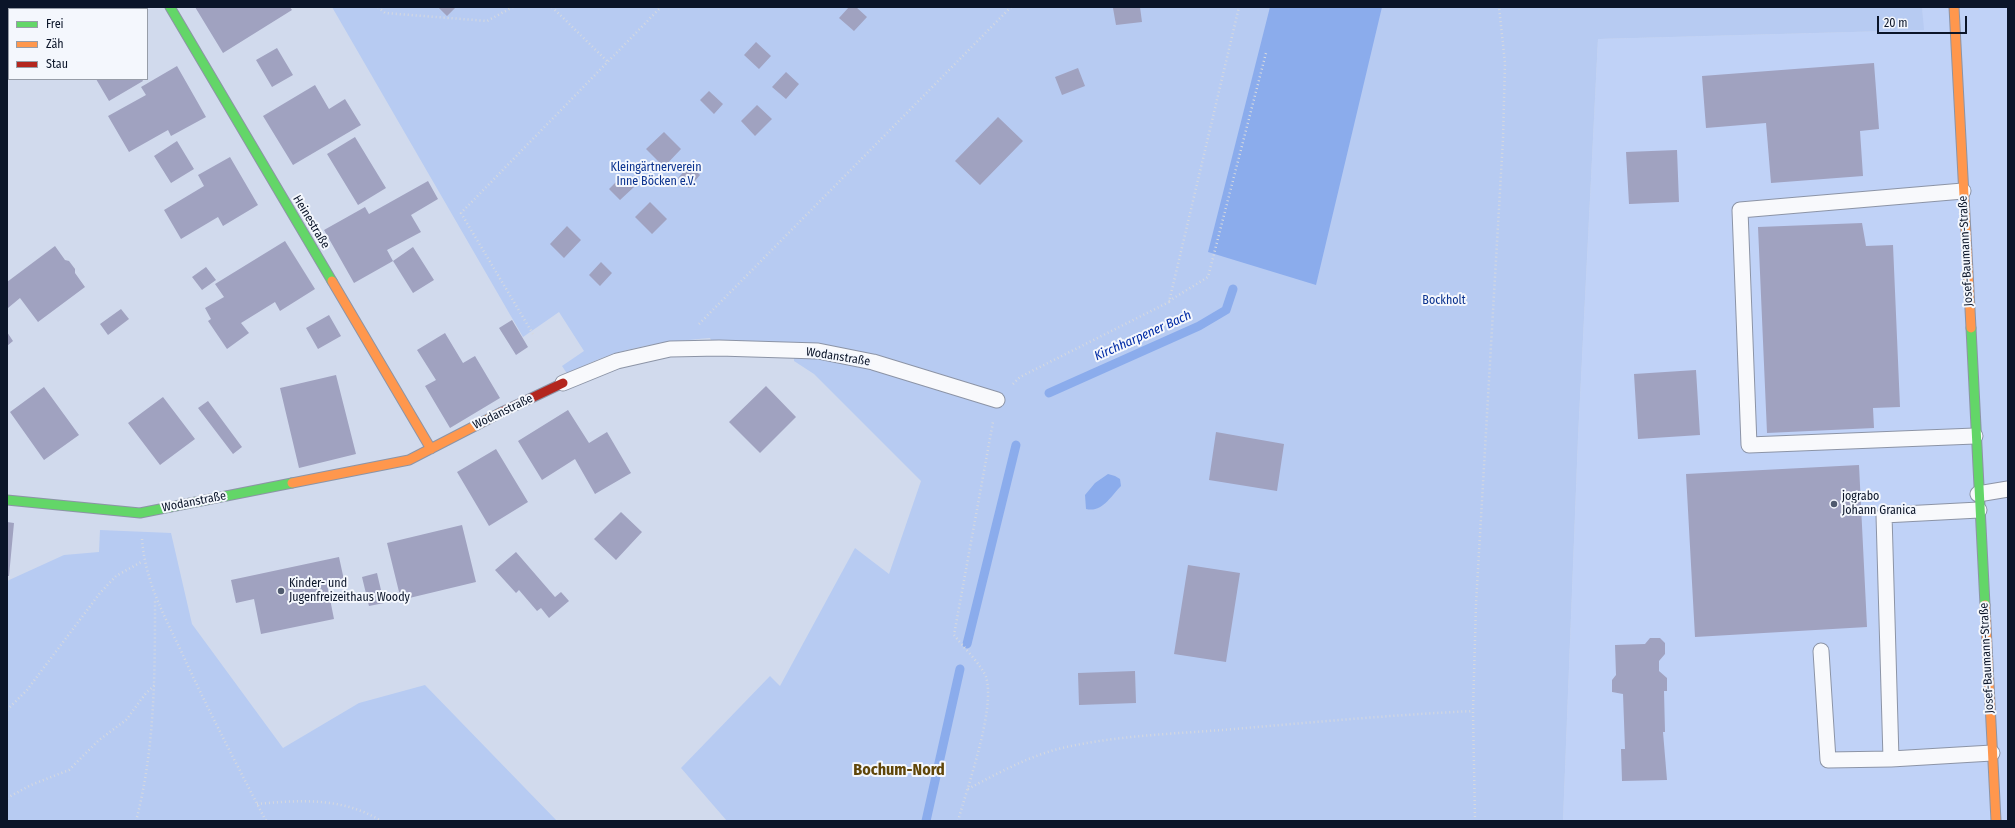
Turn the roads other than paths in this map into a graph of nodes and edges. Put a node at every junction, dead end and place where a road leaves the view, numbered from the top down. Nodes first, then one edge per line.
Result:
1 (170, 7) edge
2 (1954, 7) edge
3 (1963, 191) junction
4 (563, 383) joint
5 (997, 400) road end
6 (1975, 436) junction
7 (432, 449) junction
8 (2008, 489) edge
9 (1978, 494) junction
10 (7, 500) edge
11 (1979, 510) junction
12 (1821, 651) dead end
13 (1992, 753) junction
14 (1891, 759) junction
15 (1996, 821) edge

1 - 7 street, Heinestraße
2 - 3 street, Josef-Baumann-Straße
3 - 6 street, Josef-Baumann-Straße
3 - 6 lane
4 - 5 lane, Wodanstraße
4 - 7 street, Wodanstraße
6 - 9 street, Josef-Baumann-Straße
7 - 10 street, Wodanstraße
8 - 9 lane
9 - 11 street, Josef-Baumann-Straße
11 - 13 street, Josef-Baumann-Straße
11 - 14 lane
12 - 14 lane
13 - 14 lane
13 - 15 street, Josef-Baumann-Straße

